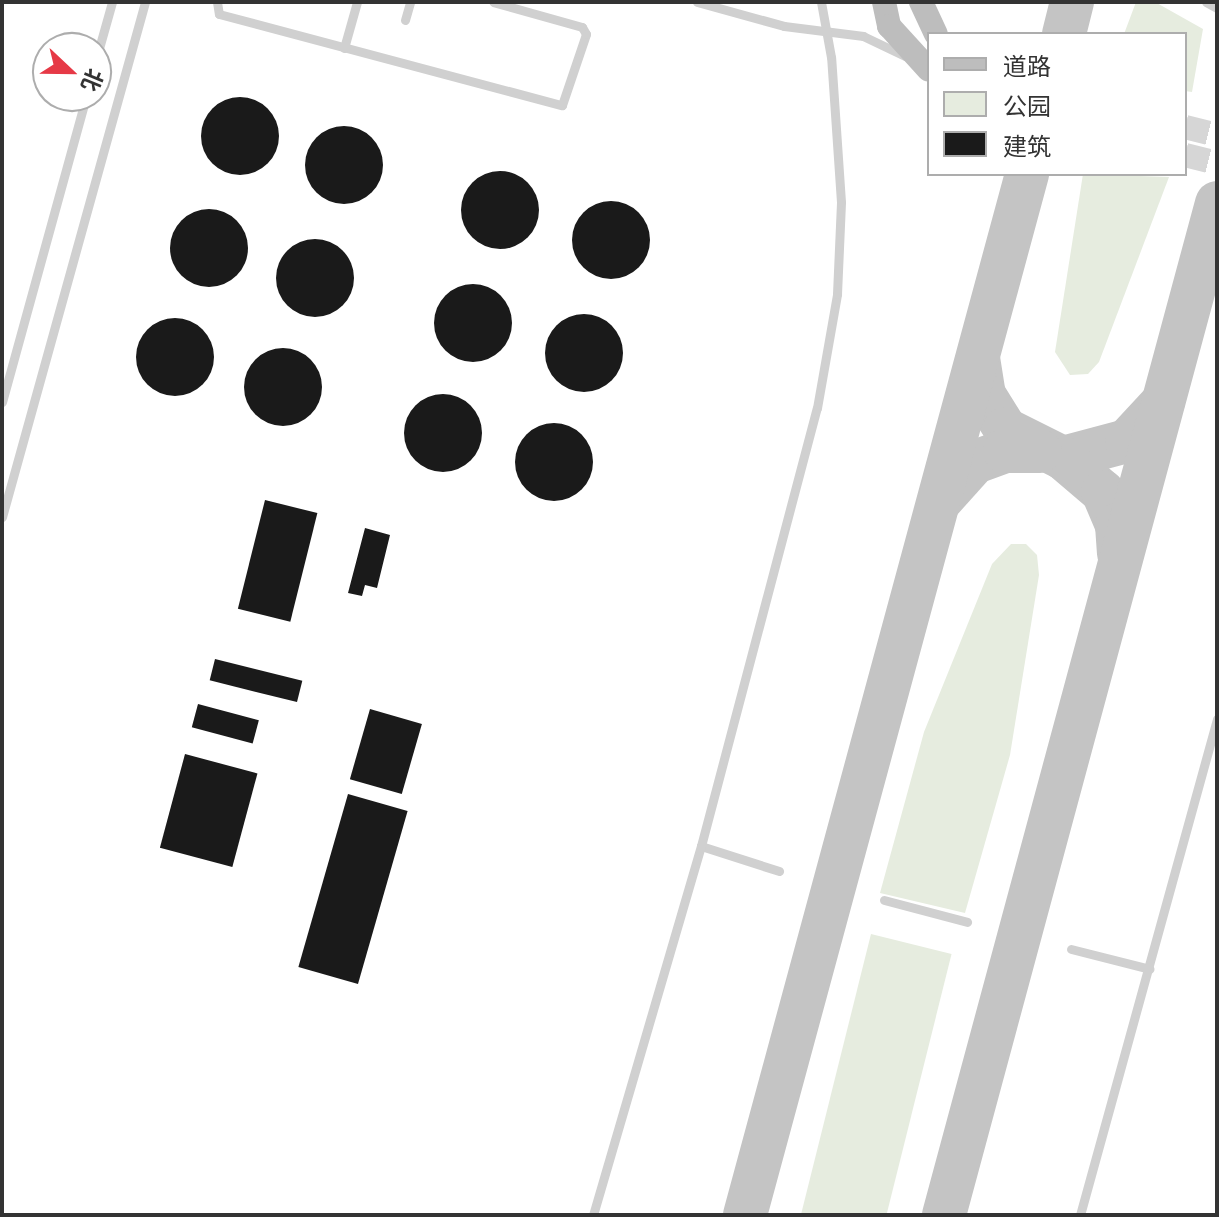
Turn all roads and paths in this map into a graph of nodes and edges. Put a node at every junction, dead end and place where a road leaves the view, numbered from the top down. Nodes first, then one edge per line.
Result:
1 (112, 2) edge
2 (145, 2) edge
3 (217, 2) edge
4 (357, 2) edge
5 (410, 2) edge
6 (493, 2) edge
7 (697, 2) edge
8 (821, 2) edge
9 (884, 2) edge
10 (921, 2) edge
11 (1206, 2) edge
12 (1217, 8) edge
13 (405, 20) dead end
14 (104, 32) edge
15 (935, 32) edge
16 (344, 48) junction
17 (924, 60) edge
18 (81, 112) edge
19 (6, 366) edge
20 (2, 402) edge
21 (2, 517) edge
22 (1217, 719) edge
23 (701, 846) junction
24 (779, 871) dead end
25 (884, 900) dead end
26 (967, 922) dead end
27 (1071, 949) dead end
28 (1150, 969) junction
29 (593, 1215) edge
30 (1080, 1215) edge

1 - 14 lane
2 - 21 lane
3 - 16 lane
4 - 16 lane
5 - 13 lane
6 - 16 lane
7 - 17 lane
8 - 23 lane, bridge
9 - 17 main road
10 - 15 main road
11 - 12 lane
18 - 19 lane
19 - 20 lane
22 - 28 lane
23 - 24 lane
23 - 29 lane
25 - 26 lane
27 - 28 lane
28 - 30 lane

